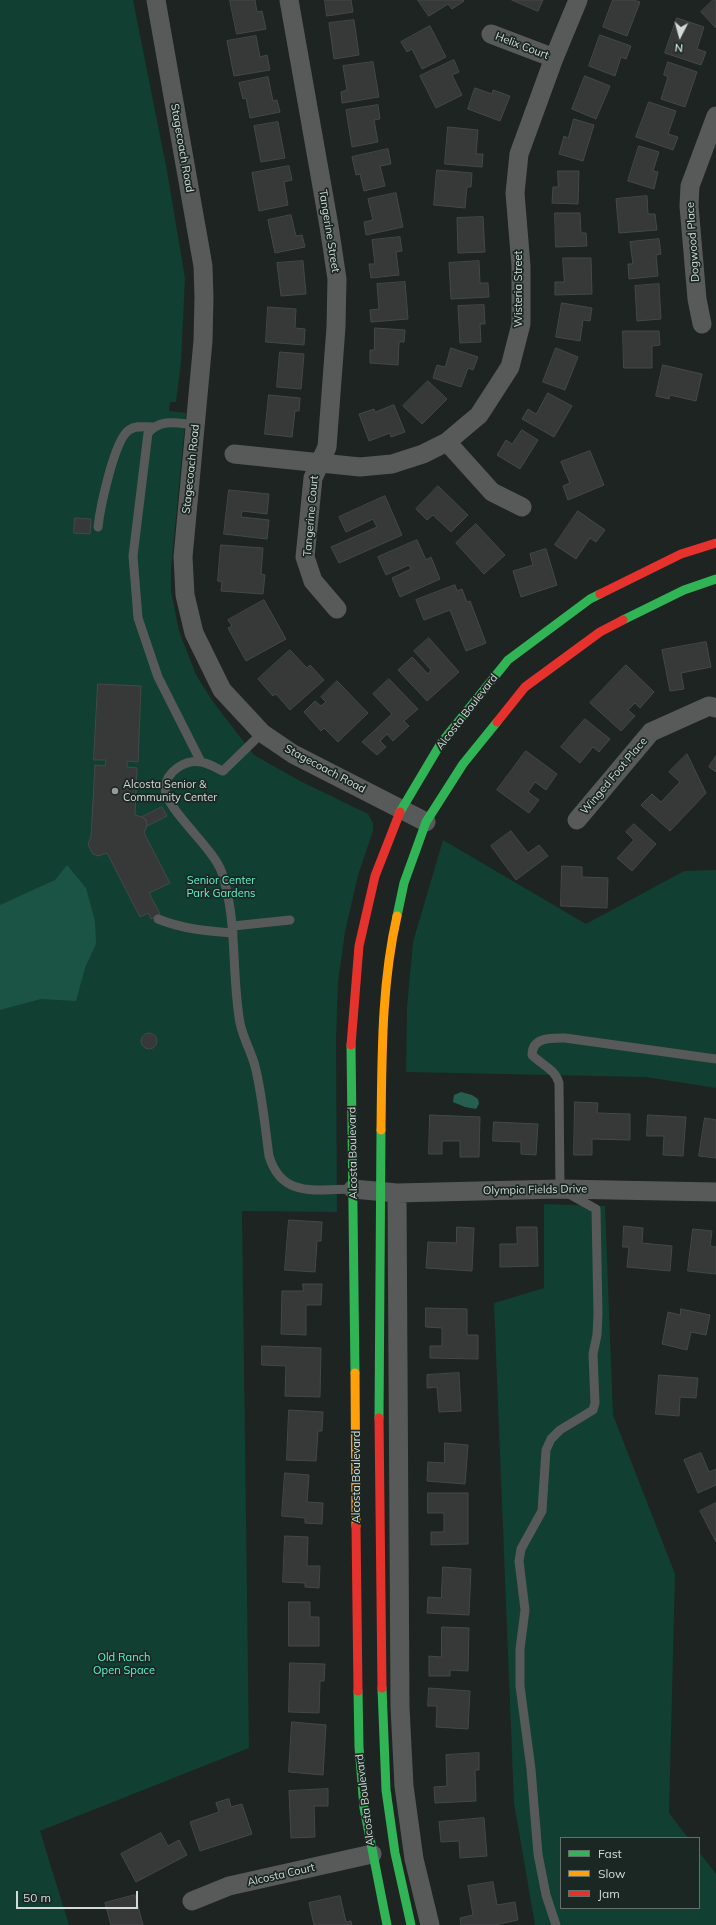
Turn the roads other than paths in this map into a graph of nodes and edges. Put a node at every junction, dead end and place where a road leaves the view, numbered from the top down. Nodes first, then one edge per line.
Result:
1 (156, 0) edge
2 (289, 0) edge
3 (578, 0) edge
4 (491, 34) dead end
5 (554, 58) junction
6 (716, 116) edge
7 (702, 324) dead end
8 (196, 425) junction
9 (153, 427) junction
10 (447, 442) junction
11 (234, 454) dead end
12 (319, 462) junction
13 (522, 507) dead end
14 (98, 528) dead end
15 (716, 543) edge
16 (716, 579) edge
17 (337, 609) dead end
18 (716, 708) edge
19 (262, 733) junction
20 (201, 762) junction
21 (402, 808) junction
22 (577, 820) dead end
23 (426, 822) junction
24 (158, 919) dead end
25 (290, 920) dead end
26 (233, 929) junction
27 (716, 1059) edge
28 (353, 1189) junction
29 (560, 1189) junction
30 (388, 1192) junction
31 (716, 1192) edge
32 (372, 1854) junction
33 (192, 1901) dead end
34 (387, 1925) edge
35 (411, 1925) edge
36 (430, 1925) edge
37 (556, 1925) edge

1 - 8 street, Stagecoach Road
2 - 12 street, Tangerine Street
3 - 5 street, Wisteria Street
4 - 5 street, Helix Court
5 - 10 street, Wisteria Street
6 - 7 street, Dogwood Place
8 - 9 lane
8 - 19 street, Stagecoach Road
9 - 14 lane
9 - 20 lane
10 - 12 street, Wisteria Street
10 - 13 street
11 - 12 street, Wisteria Street
12 - 17 street, Tangerine Court
15 - 21 main road, Alcosta Boulevard
16 - 23 main road, Alcosta Boulevard
18 - 22 street, Winged Foot Place
19 - 20 lane
19 - 21 street, Stagecoach Road
20 - 26 lane
21 - 23 street, Stagecoach Road
21 - 28 main road, Alcosta Boulevard
23 - 30 main road, Alcosta Boulevard
24 - 26 lane
25 - 26 lane
26 - 28 lane
27 - 29 lane
28 - 30 street, Olympia Fields Drive
28 - 32 main road, Alcosta Boulevard
29 - 30 street, Olympia Fields Drive
29 - 31 street, Olympia Fields Drive
29 - 37 lane
30 - 35 main road, Alcosta Boulevard
30 - 36 street, Alcosta Boulevard
32 - 33 street, Alcosta Court
32 - 34 main road, Alcosta Boulevard

